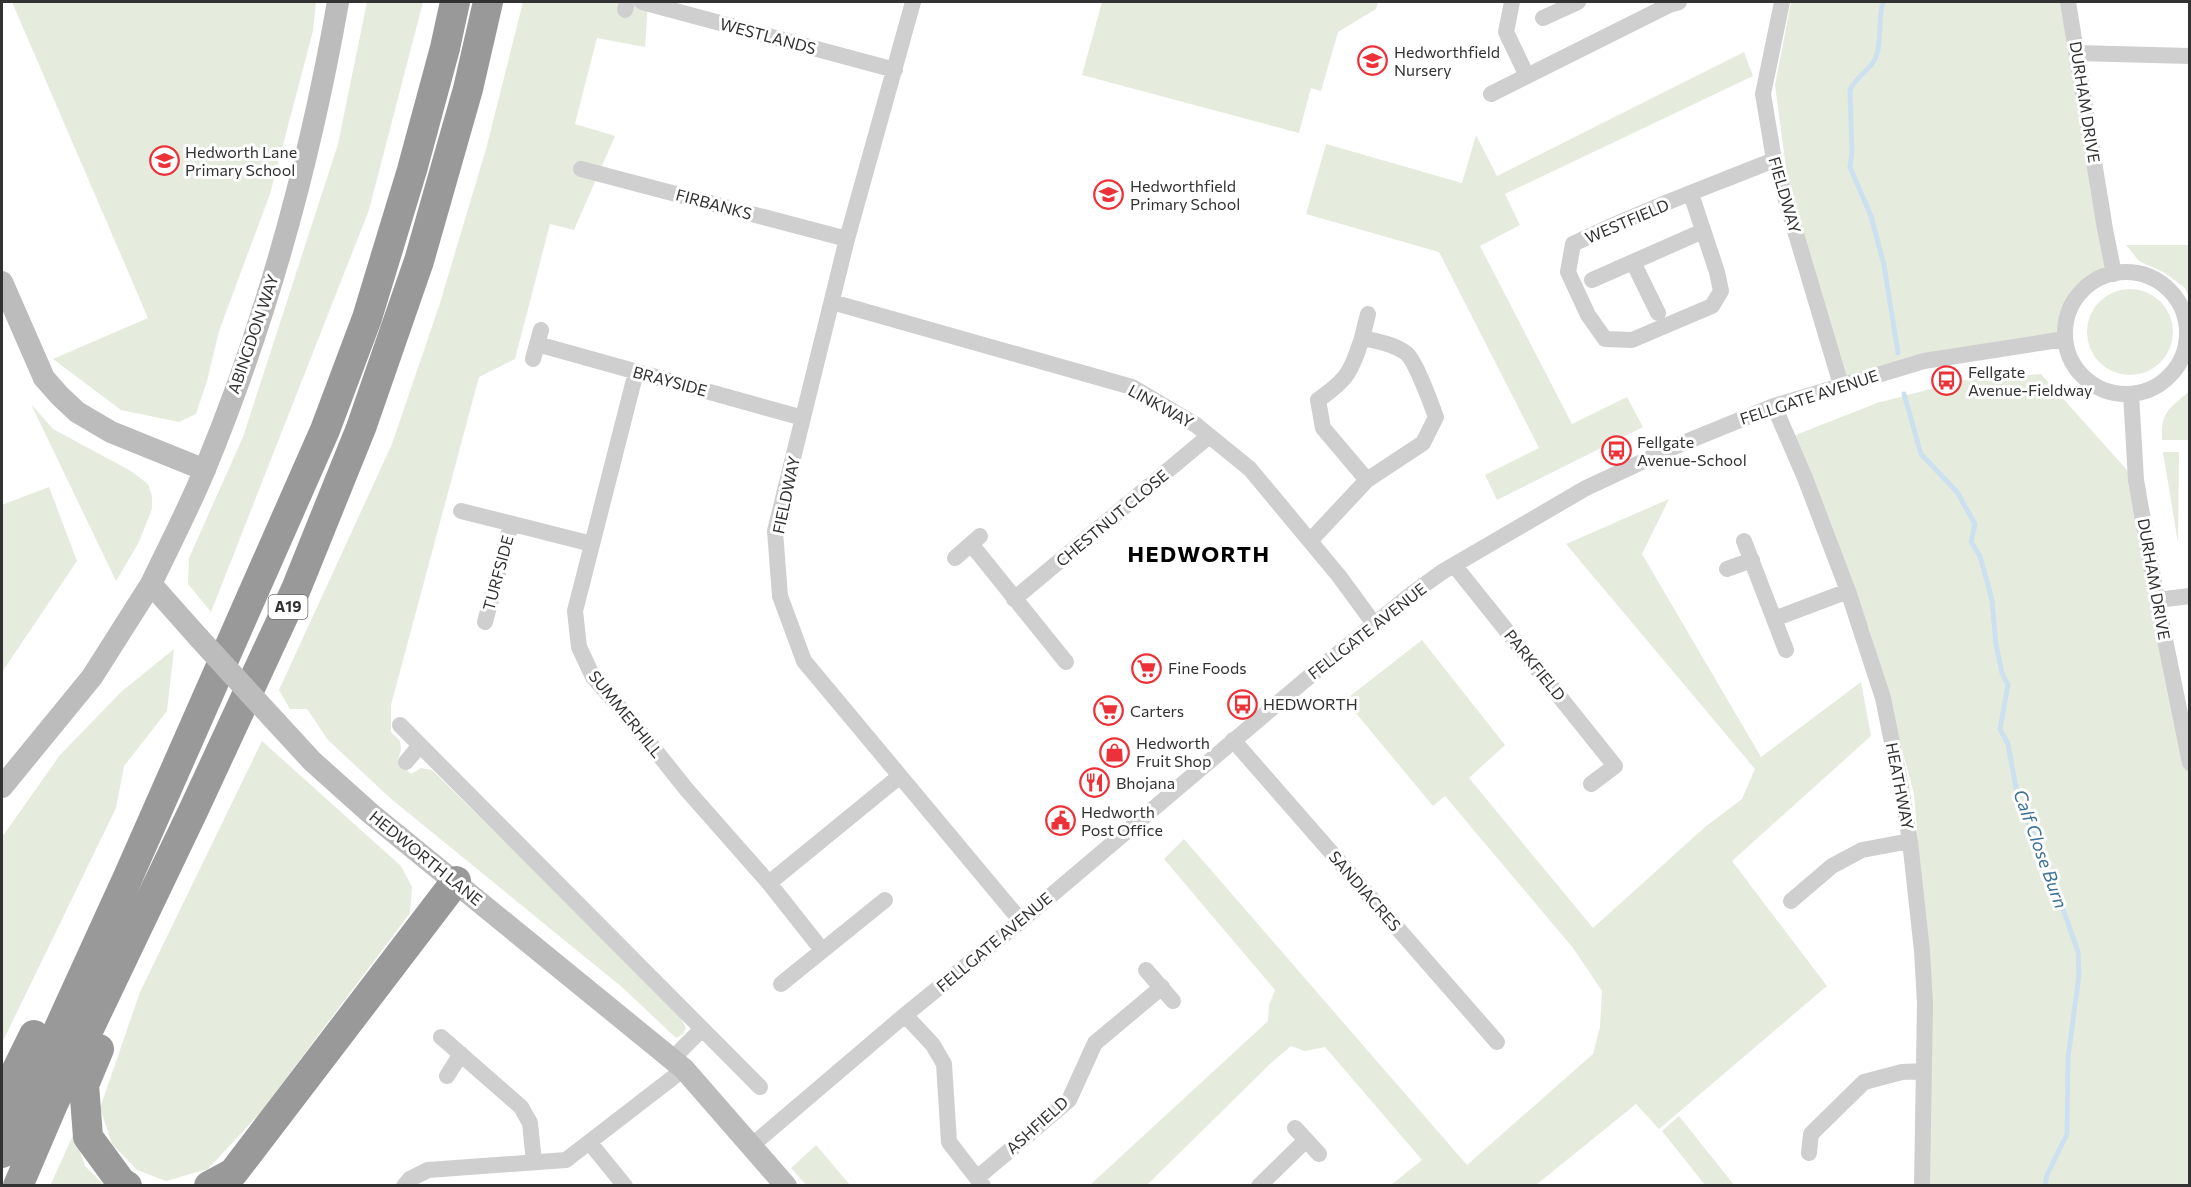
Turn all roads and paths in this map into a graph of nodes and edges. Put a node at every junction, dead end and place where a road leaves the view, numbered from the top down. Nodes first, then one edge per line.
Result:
1 (338, 2) edge
2 (455, 2) edge
3 (488, 2) edge
4 (642, 2) edge
5 (913, 2) edge
6 (1512, 2) edge
7 (1578, 2) edge
8 (1782, 2) edge
9 (2068, 2) edge
10 (1672, 3) edge
11 (1543, 18) dead end
12 (2077, 53) junction
13 (2190, 56) edge
14 (895, 70) junction
15 (1527, 76) junction
16 (1491, 94) dead end
17 (1774, 160) junction
18 (580, 170) dead end
19 (1691, 194) junction
20 (1703, 231) junction
21 (848, 239) junction
22 (1633, 262) junction
23 (2114, 273) junction
24 (1592, 280) dead end
25 (2, 282) edge
26 (832, 302) junction
27 (1658, 313) dead end
28 (1368, 314) dead end
29 (1362, 338) junction
30 (2065, 339) junction
31 (537, 344) dead end
32 (636, 372) junction
33 (1841, 385) junction
34 (2131, 394) junction
35 (1774, 406) junction
36 (803, 418) junction
37 (1209, 436) junction
38 (205, 470) junction
39 (1367, 480) junction
40 (461, 511) dead end
41 (511, 524) junction
42 (1310, 541) junction
43 (1744, 541) dead end
44 (592, 544) junction
45 (955, 558) dead end
46 (1752, 560) junction
47 (1454, 565) junction
48 (1727, 569) dead end
49 (151, 585) junction
50 (1848, 591) junction
51 (2190, 596) edge
52 (1014, 599) junction
53 (2157, 600) junction
54 (1774, 619) junction
55 (485, 621) dead end
56 (1375, 625) junction
57 (1786, 650) dead end
58 (1066, 662) dead end
59 (400, 725) dead end
60 (1233, 740) junction
61 (420, 745) junction
62 (406, 762) dead end
63 (2190, 763) edge
64 (900, 776) junction
65 (1591, 784) dead end
66 (2, 787) edge
67 (194, 809) junction
68 (1910, 841) junction
69 (456, 881) junction
70 (769, 883) junction
71 (885, 900) dead end
72 (1791, 901) dead end
73 (1021, 921) junction
74 (822, 950) junction
75 (89, 960) junction
76 (1146, 970) dead end
77 (781, 984) dead end
78 (1162, 987) junction
79 (1173, 1001) dead end
80 (905, 1016) junction
81 (702, 1029) junction
82 (441, 1037) dead end
83 (1497, 1042) dead end
84 (461, 1054) junction
85 (678, 1064) junction
86 (1923, 1071) junction
87 (447, 1076) dead end
88 (760, 1087) dead end
89 (2, 1100) edge
90 (590, 1143) junction
91 (751, 1146) junction
92 (2, 1153) edge
93 (1809, 1153) dead end
94 (1319, 1154) dead end
95 (534, 1162) junction
96 (980, 1182) edge
97 (18, 1185) edge
98 (128, 1185) edge
99 (209, 1185) edge
100 (404, 1185) edge
101 (625, 1185) edge
102 (786, 1185) edge
103 (1259, 1185) edge
104 (1922, 1185) edge

1 - 38 street, ABINGDON WAY
2 - 75 highway, A19
3 - 67 highway, A19
4 - 14 street, WESTLANDS
5 - 14 street, FIELDWAY
6 - 15 street
7 - 11 street
8 - 17 street, FIELDWAY
9 - 12 street, DURHAM DRIVE
10 - 15 street
12 - 13 street
12 - 23 street, DURHAM DRIVE
14 - 21 street, FIELDWAY
15 - 16 street
17 - 19 street, WESTFIELD
17 - 33 street, FIELDWAY
18 - 21 street, FIRBANKS
19 - 20 street, WESTFIELD
19 - 20 street, WESTFIELD
20 - 22 street
21 - 26 street, FIELDWAY
22 - 24 street
22 - 27 street
23 - 30 street
23 - 34 street
25 - 38 street
26 - 36 street, FIELDWAY
26 - 37 street, LINKWAY
28 - 29 street
29 - 39 street
29 - 39 street
30 - 33 street, FELLGATE AVENUE
30 - 34 street
31 - 32 street, BRAYSIDE
32 - 36 street, BRAYSIDE
32 - 44 street, SUMMERHILL
33 - 35 street, FELLGATE AVENUE
34 - 53 street, DURHAM DRIVE
35 - 47 street, FELLGATE AVENUE
35 - 50 street, HEATHWAY
36 - 64 street, FIELDWAY
37 - 42 street, LINKWAY
37 - 52 street, CHESTNUT CLOSE
38 - 49 street, ABINGDON WAY
39 - 42 street
40 - 41 street, TURFSIDE
41 - 44 street, TURFSIDE
41 - 55 street, TURFSIDE
42 - 56 street, LINKWAY
43 - 46 street
44 - 70 street, SUMMERHILL
45 - 52 street
46 - 48 street
46 - 54 street
47 - 56 street, FELLGATE AVENUE
47 - 65 street, PARKFIELD
49 - 66 street, ABINGDON WAY
49 - 69 street, HEDWORTH LANE, bridge
50 - 54 street
50 - 68 street, HEATHWAY
51 - 53 street
52 - 58 street
53 - 63 street, DURHAM DRIVE
54 - 57 street
56 - 60 street, FELLGATE AVENUE
59 - 61 street
60 - 73 street, FELLGATE AVENUE
60 - 83 street, SANDIACRES
61 - 62 street
61 - 81 street
64 - 70 street
64 - 73 street, FIELDWAY
67 - 97 highway, A19
67 - 98 highway
68 - 72 street
68 - 86 street, HEATHWAY
69 - 85 street, HEDWORTH LANE
69 - 99 highway
70 - 74 street, SUMMERHILL
71 - 74 street
73 - 80 street, FELLGATE AVENUE
74 - 77 street
75 - 89 highway
75 - 92 highway, A19
76 - 78 street
78 - 79 street
78 - 96 street, ASHFIELD
80 - 91 street, FELLGATE AVENUE
80 - 96 street
81 - 85 street
81 - 88 street
82 - 84 street
84 - 87 street
84 - 95 street
85 - 90 street
85 - 91 street, HEDWORTH LANE
86 - 93 street
86 - 104 street, HEATHWAY
90 - 95 street
90 - 101 street
91 - 102 street, HEDWORTH LANE
94 - 103 street
95 - 100 street

